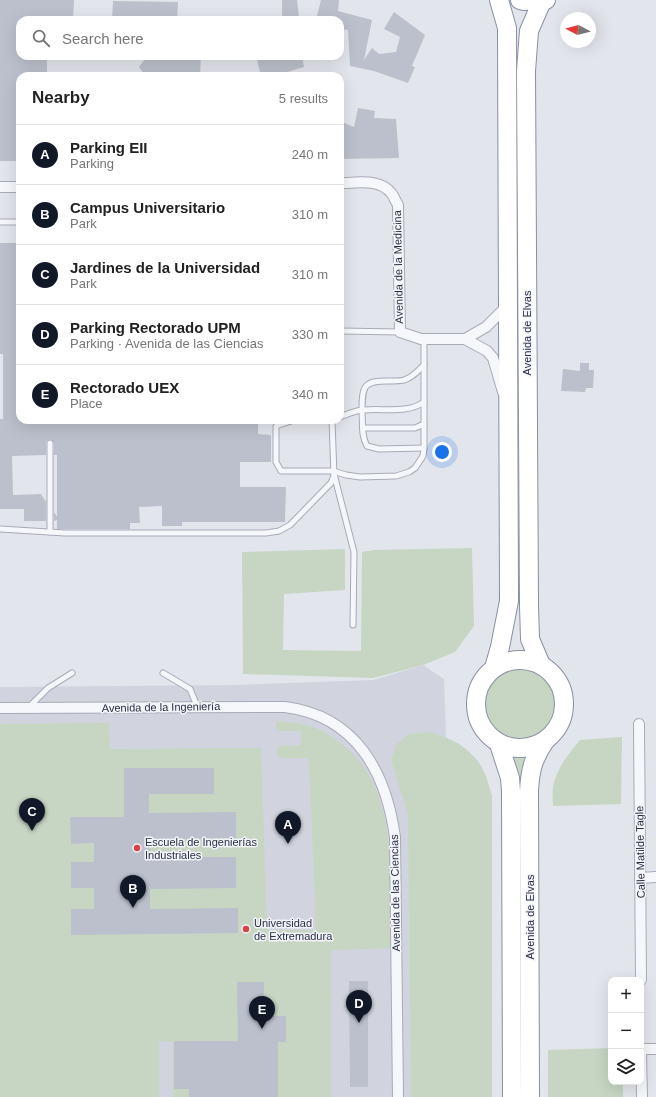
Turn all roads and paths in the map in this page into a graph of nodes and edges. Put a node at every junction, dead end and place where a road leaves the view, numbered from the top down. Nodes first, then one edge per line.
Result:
1 (499, 0) edge
2 (520, 0) edge
3 (544, 0) edge
4 (344, 183) edge
5 (0, 187) edge
6 (16, 187) edge
7 (0, 222) edge
8 (16, 222) edge
9 (508, 305) junction
10 (344, 331) edge
11 (400, 332) junction
12 (424, 339) junction
13 (465, 339) junction
14 (424, 365) junction
15 (424, 402) junction
16 (508, 408) junction
17 (362, 410) junction
18 (344, 416) edge
19 (282, 424) edge
20 (332, 424) edge
21 (424, 424) junction
22 (363, 428) junction
23 (50, 443) dead end
24 (424, 448) junction
25 (333, 471) junction
26 (0, 529) edge
27 (50, 532) junction
28 (353, 625) dead end
29 (541, 665) junction
30 (494, 668) junction
31 (72, 673) dead end
32 (162, 673) dead end
33 (197, 706) junction
34 (0, 708) edge
35 (28, 708) junction
36 (320, 716) joint
37 (639, 724) dead end
38 (545, 741) junction
39 (499, 744) junction
40 (656, 877) edge
41 (640, 878) junction
42 (641, 977) edge
43 (656, 1049) edge
44 (644, 1050) edge
45 (642, 1085) edge
46 (398, 1097) edge
47 (512, 1097) edge
48 (530, 1097) edge
49 (642, 1097) edge

1 - 9 highway, Avenida de Elvas
2 - 3 highway
3 - 29 highway, Avenida de Elvas
4 - 11 street, Avenida de la Medicina
5 - 6 street
7 - 8 lane
9 - 13 street, Avenida de Elvas
9 - 16 highway, Avenida de Elvas
10 - 11 lane
11 - 12 street, Avenida de la Medicina
12 - 13 street, Avenida de la Medicina
12 - 14 lane
13 - 16 street, Avenida de Elvas
14 - 15 lane
14 - 17 lane
15 - 17 lane
15 - 21 lane
16 - 30 highway, Avenida de Elvas
17 - 18 lane
17 - 22 lane
19 - 25 lane
20 - 25 lane
21 - 22 lane
21 - 24 lane
22 - 24 lane
23 - 27 lane
24 - 25 lane
25 - 27 lane
25 - 28 lane
26 - 27 lane
29 - 30 highway
29 - 38 highway
30 - 39 highway
31 - 35 lane
32 - 33 lane
33 - 35 street, Avenida de la Ingeniería
33 - 36 street, Avenida de la Ingeniería
34 - 35 street, Avenida de la Ingeniería
36 - 46 street, Avenida de las Ciencias
37 - 41 street, Calle Matilde Tagle
38 - 39 highway
38 - 48 highway, Avenida de Elvas
39 - 47 highway, Avenida de Elvas
40 - 41 street
41 - 42 street, Calle Matilde Tagle
43 - 44 street
45 - 49 street

